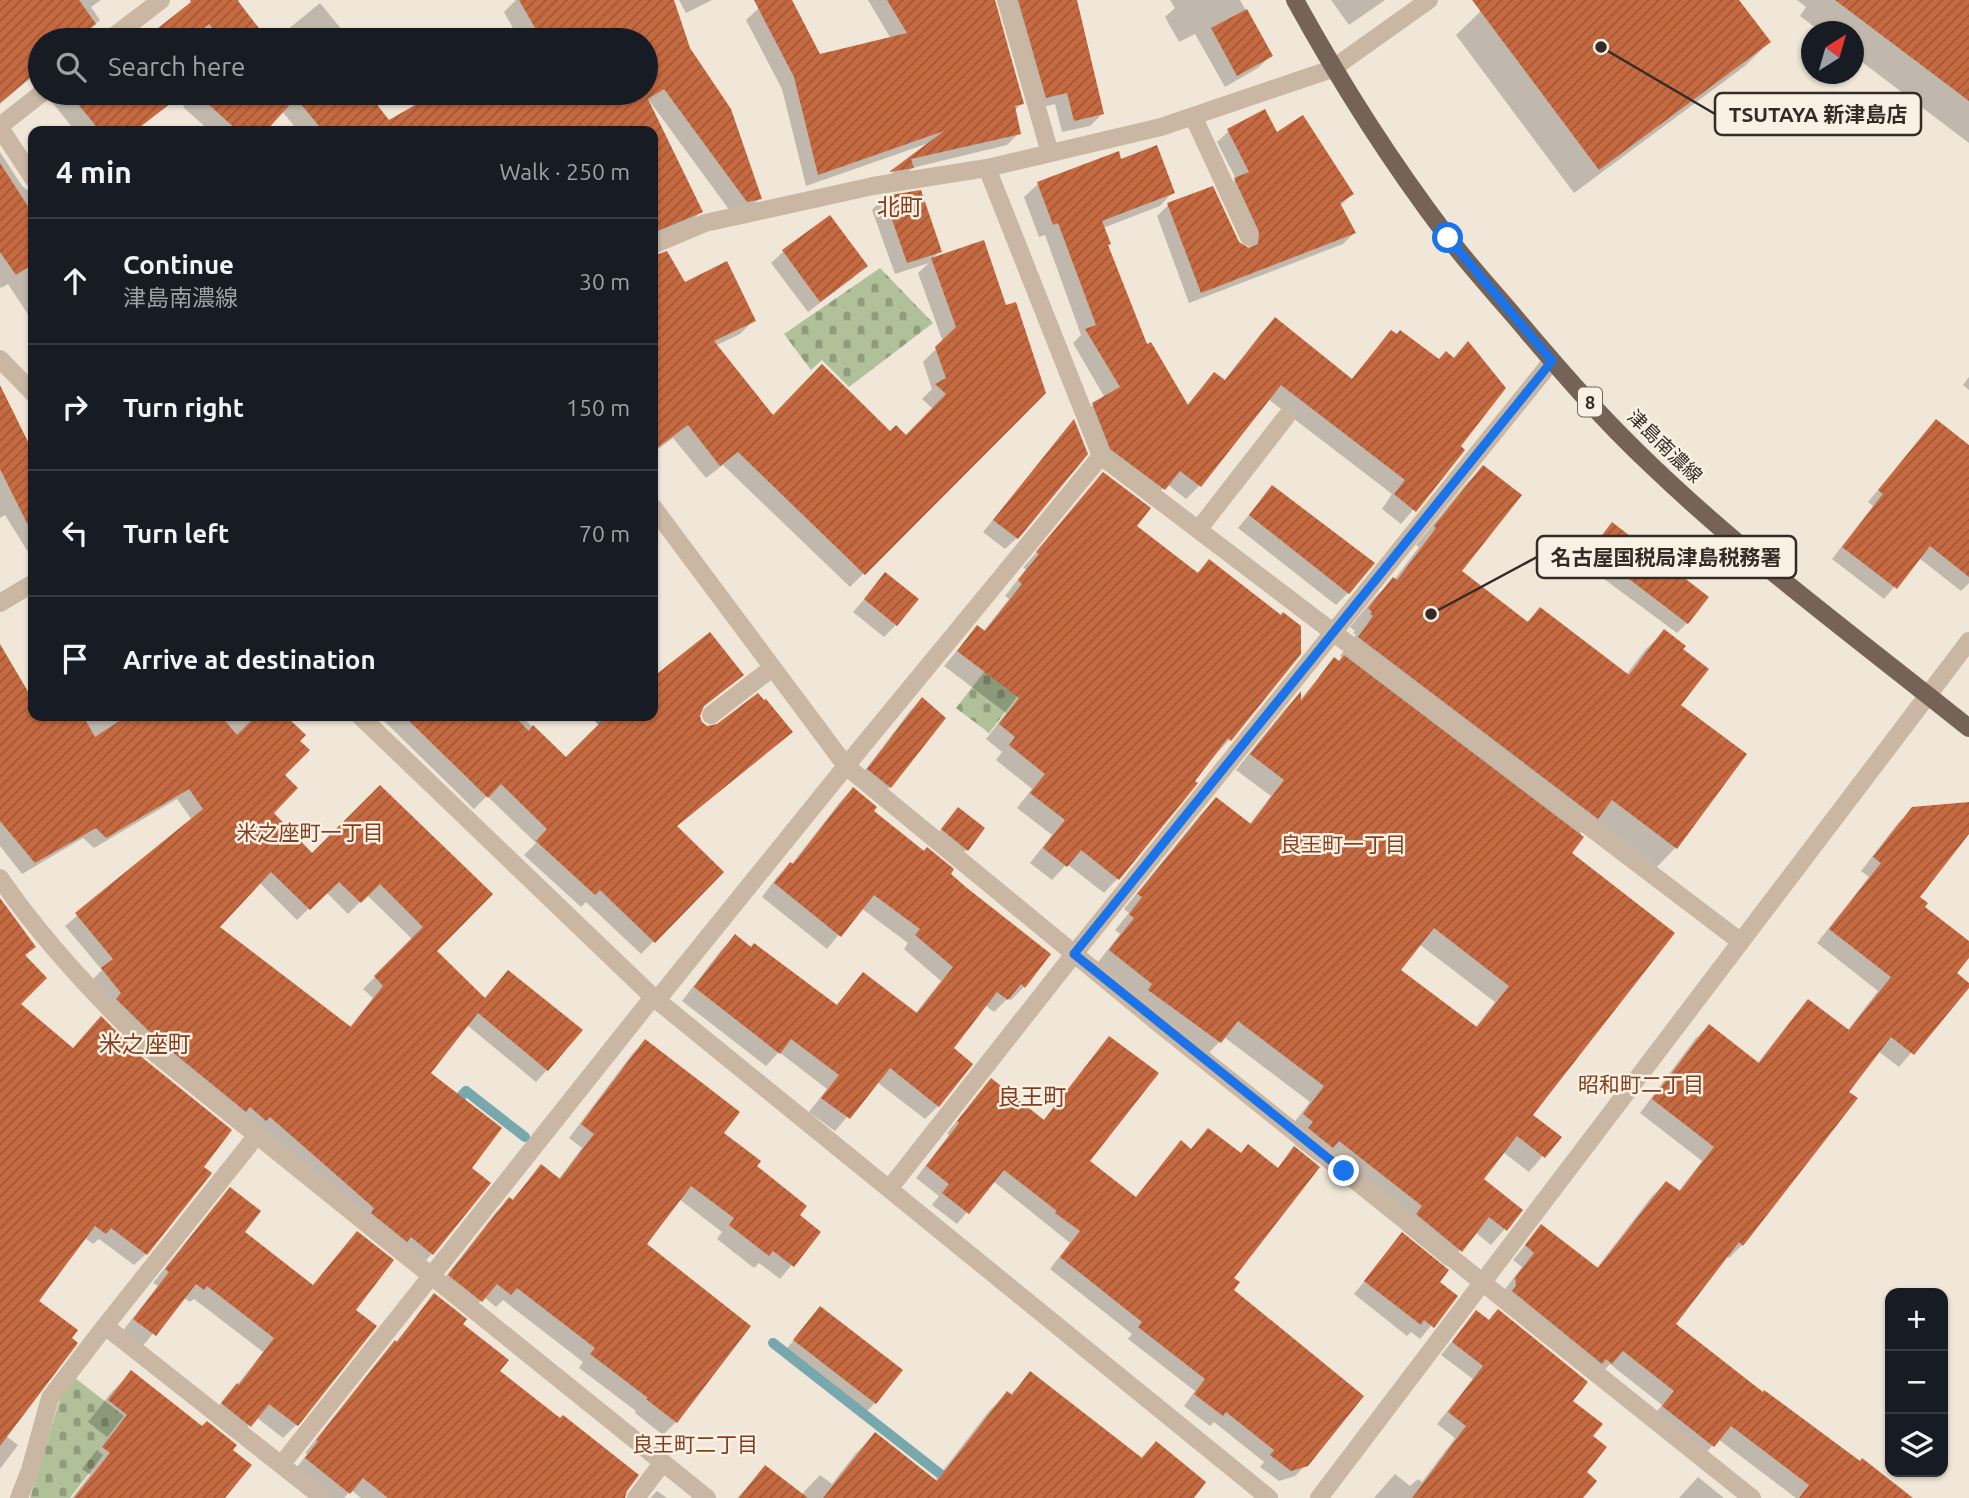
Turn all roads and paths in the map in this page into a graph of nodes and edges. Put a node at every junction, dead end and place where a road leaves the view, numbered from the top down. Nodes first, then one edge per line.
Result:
1 (161, 0) edge
2 (1006, 0) edge
3 (1295, 0) edge
4 (1429, 0) edge
5 (125, 28) edge
6 (1332, 69) junction
7 (28, 104) edge
8 (1193, 116) junction
9 (0, 127) edge
10 (1050, 153) junction
11 (987, 167) junction
12 (28, 170) edge
13 (1249, 237) dead end
14 (658, 243) edge
15 (0, 359) edge
16 (1552, 361) junction
17 (28, 388) edge
18 (1286, 416) dead end
19 (1101, 456) junction
20 (658, 515) edge
21 (1198, 530) junction
22 (28, 586) edge
23 (0, 603) edge
24 (1333, 633) junction
25 (1969, 641) edge
26 (772, 667) junction
27 (1928, 695) junction
28 (711, 715) dead end
29 (365, 721) edge
30 (1969, 728) edge
31 (846, 766) junction
32 (0, 878) edge
33 (1741, 942) junction
34 (1074, 954) junction
35 (655, 998) junction
36 (257, 1135) junction
37 (889, 1189) junction
38 (430, 1276) junction
39 (1483, 1281) junction
40 (105, 1326) junction
41 (663, 1462) junction
42 (281, 1465) junction
43 (19, 1498) edge
44 (323, 1498) edge
45 (636, 1498) edge
46 (708, 1498) edge
47 (1269, 1498) edge
48 (1318, 1498) edge
49 (1752, 1498) edge

1 - 5 street
2 - 10 street
3 - 6 main road, 津島南濃線 / 8
4 - 6 street
6 - 8 street
6 - 16 main road, 津島南濃線 / 8
7 - 9 street
8 - 10 street
8 - 13 street
9 - 12 street
10 - 11 street
11 - 14 street
11 - 19 street
15 - 17 street
16 - 24 street
16 - 27 main road, 津島南濃線 / 8
18 - 21 street
19 - 21 street
19 - 31 street
20 - 26 street
21 - 24 street
22 - 23 street
24 - 33 street
24 - 34 street
25 - 27 street
26 - 28 street
26 - 31 street
27 - 30 main road, 津島南濃線 / 8
27 - 33 street
29 - 35 street
31 - 34 street
31 - 35 street
32 - 36 street
33 - 39 street
34 - 37 street
34 - 39 street
35 - 37 street
35 - 38 street
36 - 38 street
36 - 40 street
37 - 47 street
38 - 41 street
38 - 42 street
39 - 48 street
39 - 49 street
40 - 42 street
40 - 43 street
41 - 45 street
41 - 46 street
42 - 44 street

